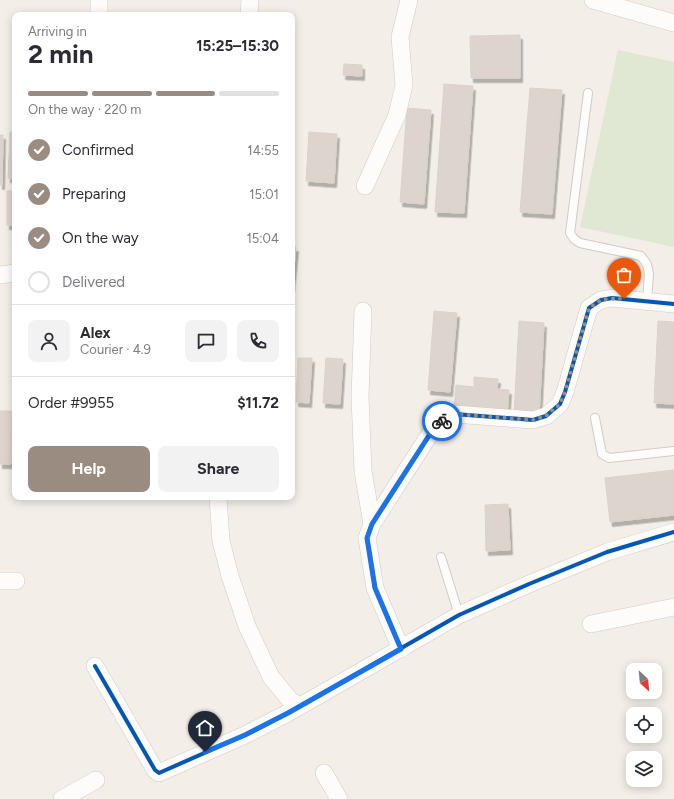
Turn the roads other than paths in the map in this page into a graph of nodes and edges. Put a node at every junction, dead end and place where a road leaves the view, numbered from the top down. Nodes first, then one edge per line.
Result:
1 (99, 0) edge
2 (250, 0) edge
3 (409, 0) edge
4 (593, 0) edge
5 (99, 12) edge
6 (248, 12) edge
7 (674, 23) edge
8 (588, 93) dead end
9 (365, 186) dead end
10 (12, 274) edge
11 (0, 276) edge
12 (647, 302) junction
13 (674, 304) edge
14 (364, 311) dead end
15 (595, 418) dead end
16 (674, 451) edge
17 (218, 500) edge
18 (372, 524) junction
19 (674, 532) edge
20 (441, 558) dead end
21 (674, 606) edge
22 (460, 615) junction
23 (591, 624) dead end
24 (401, 649) junction
25 (95, 666) dead end
26 (300, 706) junction
27 (324, 773) dead end
28 (96, 780) dead end
29 (62, 799) edge
30 (339, 799) edge

1 - 5 street
2 - 6 street
3 - 9 street
4 - 7 street
8 - 12 lane
10 - 11 street
12 - 13 street
12 - 18 street
14 - 18 street
15 - 16 lane
17 - 26 street
18 - 24 street
19 - 22 street
20 - 22 lane
21 - 23 street
22 - 24 street
24 - 26 street
25 - 26 street
27 - 30 street
28 - 29 street

